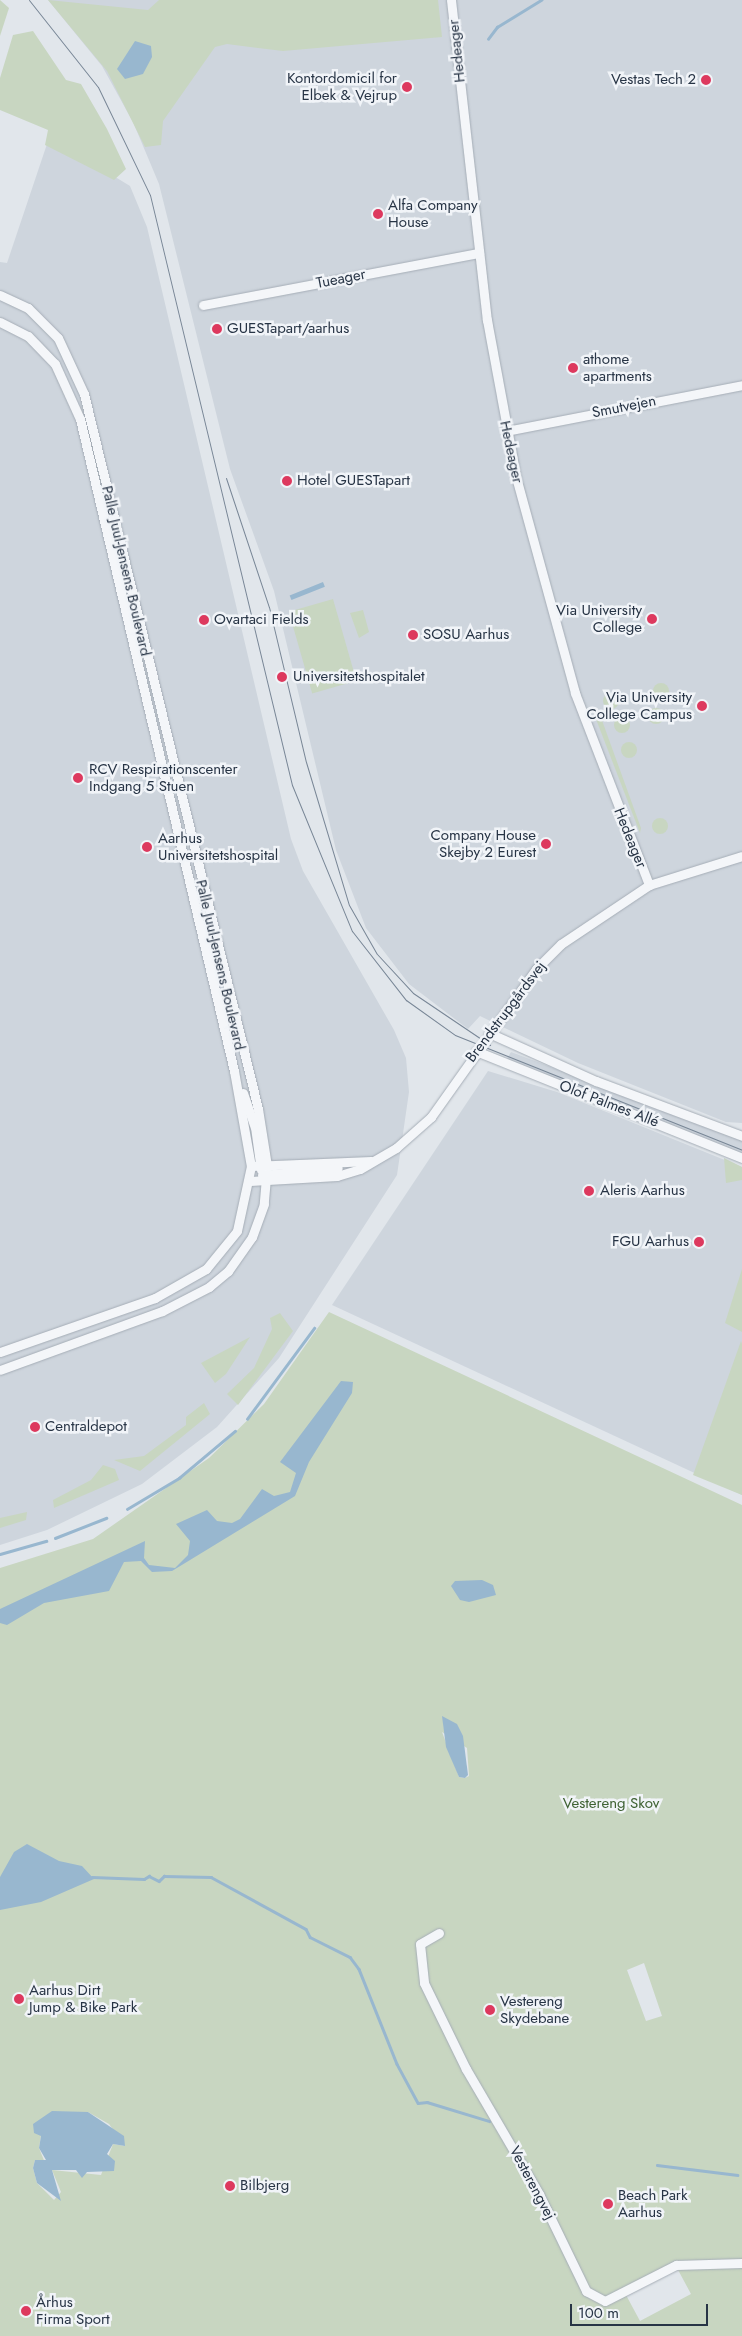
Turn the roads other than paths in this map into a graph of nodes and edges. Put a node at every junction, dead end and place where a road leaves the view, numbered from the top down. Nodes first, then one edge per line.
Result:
1 (451, 0) edge
2 (479, 253) junction
3 (0, 294) edge
4 (203, 305) dead end
5 (0, 322) edge
6 (742, 385) edge
7 (506, 430) junction
8 (742, 856) edge
9 (649, 885) junction
10 (489, 1033) junction
11 (476, 1052) junction
12 (742, 1136) edge
13 (742, 1158) edge
14 (374, 1161) junction
15 (263, 1171) junction
16 (250, 1181) junction
17 (0, 1352) edge
18 (0, 1370) edge
19 (439, 1933) dead end
20 (742, 2263) edge

1 - 2 street, Hedeager
2 - 4 street, Tueager
2 - 7 street, Hedeager
3 - 15 street, Palle Juul-Jensens Boulevard
5 - 15 street, Palle Juul-Jensens Boulevard
6 - 7 street, Smutvejen
7 - 9 street, Hedeager
8 - 9 street, Brendstrupgårdsvej
9 - 10 street, Brendstrupgårdsvej
10 - 11 street, Brendstrupgårdsvej
10 - 12 street, Olof Palmes Allé
11 - 13 street, Olof Palmes Allé
11 - 14 street, Brendstrupgårdsvej
14 - 15 street
14 - 15 street, Brendstrupgårdsvej
15 - 16 street
15 - 16 street, Palle Juul-Jensens Boulevard
15 - 18 street, Palle Juul-Jensens Boulevard
16 - 17 street, Palle Juul-Jensens Boulevard
19 - 20 street, Vesterengvej

